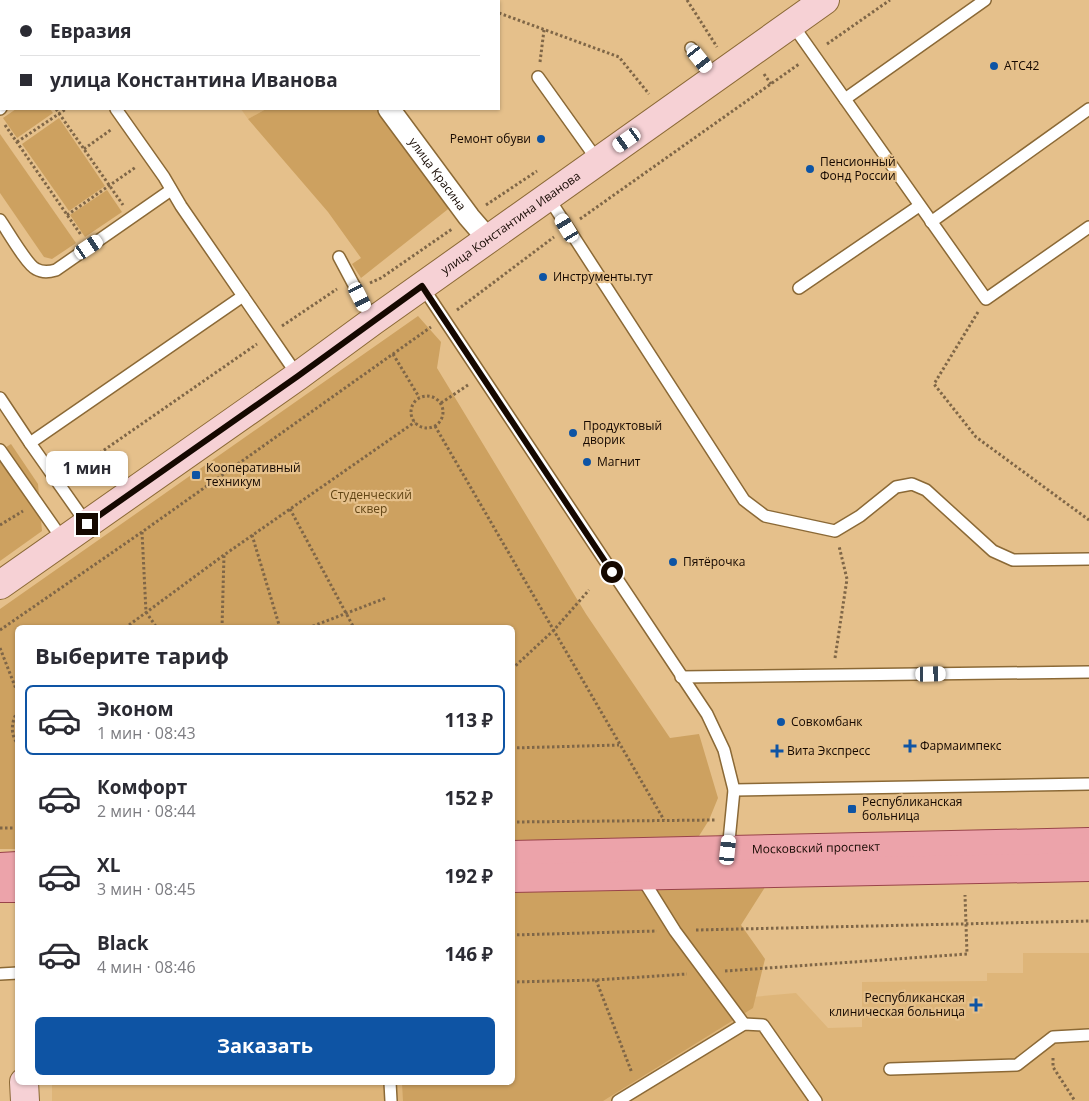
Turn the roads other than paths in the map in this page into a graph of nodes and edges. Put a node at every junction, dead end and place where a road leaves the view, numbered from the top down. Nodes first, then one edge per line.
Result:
1 (825, 0) edge
2 (985, 0) edge
3 (792, 24) junction
4 (691, 48) dead end
5 (707, 68) junction
6 (538, 77) road end
7 (845, 99) junction
8 (1089, 108) edge
9 (117, 110) edge
10 (390, 110) edge
11 (598, 161) junction
12 (171, 190) junction
13 (548, 197) junction
14 (919, 206) junction
15 (0, 220) edge
16 (931, 222) junction
17 (1089, 227) edge
18 (488, 239) junction
19 (339, 257) dead end
20 (422, 286) junction
21 (799, 288) dead end
22 (243, 296) junction
23 (373, 321) junction
24 (298, 376) junction
25 (0, 398) edge
26 (30, 443) junction
27 (0, 450) edge
28 (87, 524) junction
29 (63, 540) junction
30 (1089, 559) edge
31 (0, 584) edge
32 (1089, 672) edge
33 (681, 677) junction
34 (1089, 784) edge
35 (734, 790) junction
36 (1089, 842) edge
37 (728, 850) junction
38 (515, 855) edge
39 (15, 866) edge
40 (0, 867) edge
41 (1089, 867) edge
42 (641, 875) junction
43 (515, 878) edge
44 (0, 888) edge
45 (15, 888) edge
46 (0, 974) edge
47 (15, 974) edge
48 (744, 1024) junction
49 (1089, 1035) edge
50 (890, 1069) dead end
51 (24, 1085) edge
52 (390, 1085) edge
53 (24, 1101) edge
54 (391, 1101) edge
55 (618, 1101) edge
56 (816, 1101) edge

1 - 3 street, улица Константина Иванова
2 - 7 lane
3 - 5 street, улица Константина Иванова
3 - 7 lane
4 - 5 lane
5 - 11 street, улица Константина Иванова
6 - 11 lane
7 - 14 lane
8 - 16 lane
9 - 12 lane
10 - 18 street, улица Красина
11 - 13 street, улица Константина Иванова
12 - 15 lane
12 - 22 lane
13 - 18 street, улица Константина Иванова
13 - 30 lane
14 - 16 lane
14 - 21 lane
16 - 17 lane
18 - 20 street, улица Константина Иванова
19 - 23 lane
20 - 23 street, улица Константина Иванова
20 - 33 lane
22 - 24 lane
22 - 26 lane
23 - 24 street, улица Константина Иванова
24 - 28 street, улица Константина Иванова
25 - 26 lane
26 - 28 lane
27 - 29 lane
28 - 29 street, улица Константина Иванова
29 - 31 street, улица Константина Иванова
32 - 33 lane
33 - 35 lane
34 - 35 lane
35 - 37 lane
36 - 37 main road, Московский проспект
37 - 38 main road, Московский проспект
39 - 40 main road
41 - 42 main road, Московский проспект
42 - 43 main road, Московский проспект
42 - 48 lane
44 - 45 main road
46 - 47 lane
48 - 55 lane
48 - 56 lane
49 - 50 lane
51 - 53 street
52 - 54 lane

